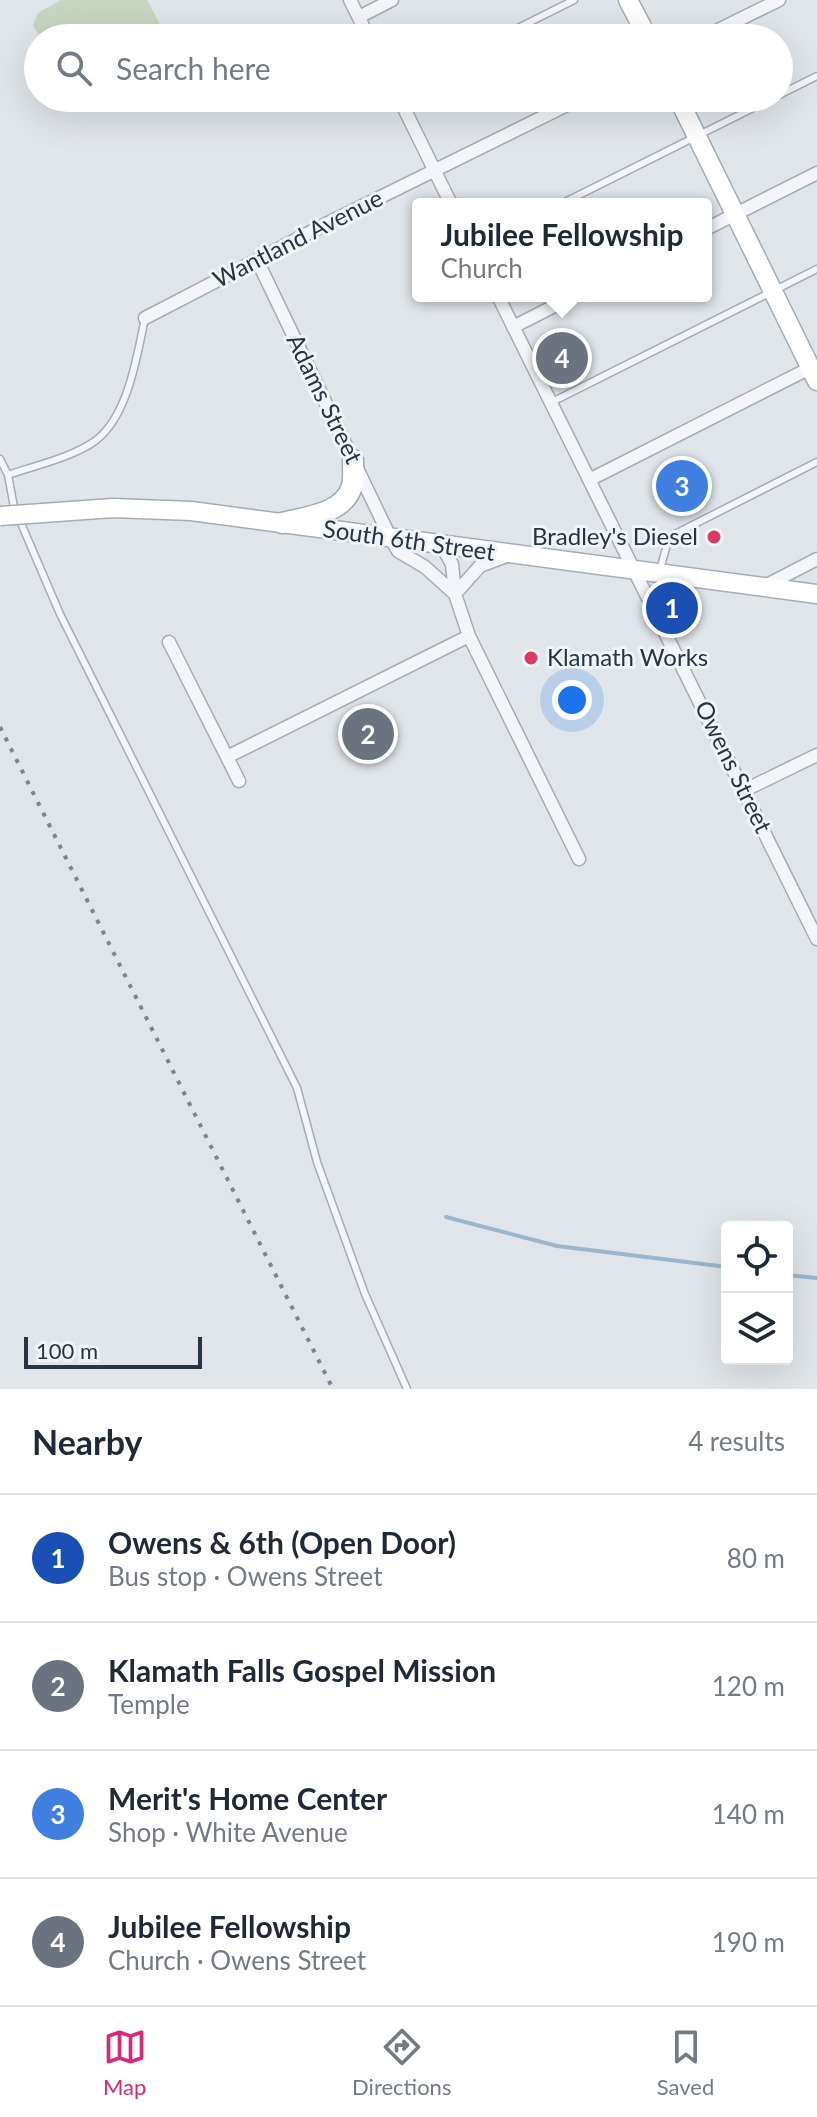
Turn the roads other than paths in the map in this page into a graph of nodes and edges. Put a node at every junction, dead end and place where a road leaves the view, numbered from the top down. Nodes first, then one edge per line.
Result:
1 (350, 0) edge
2 (392, 0) edge
3 (574, 0) edge
4 (628, 0) edge
5 (779, 0) edge
6 (359, 17) junction
7 (362, 24) edge
8 (526, 24) edge
9 (641, 24) edge
10 (730, 24) edge
11 (817, 76) edge
12 (793, 88) edge
13 (406, 112) edge
14 (553, 112) edge
15 (685, 112) edge
16 (745, 112) edge
17 (697, 136) junction
18 (434, 171) junction
19 (817, 173) edge
20 (448, 198) edge
21 (573, 198) edge
22 (736, 214) junction
23 (712, 226) edge
24 (257, 260) junction
25 (817, 269) edge
26 (773, 291) junction
27 (501, 302) edge
28 (562, 302) edge
29 (145, 318) joint
30 (513, 327) junction
31 (815, 371) edge
32 (552, 403) junction
33 (0, 459) edge
34 (353, 460) junction
35 (817, 462) edge
36 (8, 475) junction
37 (591, 479) junction
38 (0, 516) edge
39 (282, 523) junction
40 (391, 539) junction
41 (441, 545) junction
42 (512, 554) junction
43 (817, 559) edge
44 (636, 571) junction
45 (659, 574) junction
46 (763, 587) junction
47 (455, 594) junction
48 (817, 594) edge
49 (469, 636) junction
50 (169, 642) dead end
51 (817, 755) edge
52 (227, 757) junction
53 (239, 781) dead end
54 (745, 790) junction
55 (579, 859) dead end
56 (817, 939) edge
57 (407, 1389) edge

1 - 6 street
2 - 6 street
3 - 8 lane
4 - 9 main road
5 - 10 street
6 - 7 street
11 - 12 lane
13 - 18 street
14 - 18 street, Wantland Avenue
15 - 17 main road
16 - 17 lane
17 - 21 lane
17 - 22 main road
18 - 20 street
18 - 24 street, Wantland Avenue
19 - 22 street
22 - 23 street
22 - 26 main road
24 - 29 street, Wantland Avenue
24 - 34 street, Adams Street
25 - 26 lane
26 - 31 main road
26 - 32 lane
27 - 30 street, Owens Street
28 - 30 street
29 - 36 lane
30 - 32 street, Owens Street
31 - 37 street
32 - 37 street, Owens Street
33 - 36 lane
34 - 39 main road
34 - 40 street, Adams Street
35 - 45 lane
36 - 57 lane
37 - 44 street, Owens Street
38 - 39 main road, South 6th Street, bridge
39 - 40 main road, South 6th Street
40 - 41 main road, South 6th Street
40 - 47 street
41 - 42 main road, South 6th Street
41 - 47 street
42 - 44 main road, South 6th Street
42 - 47 street
43 - 46 street
44 - 45 main road, South 6th Street
44 - 54 street, Owens Street
45 - 46 main road, South 6th Street
46 - 48 main road, South 6th Street
47 - 49 street
49 - 52 street
49 - 55 street
50 - 52 street
51 - 54 street
52 - 53 street
54 - 56 street, Owens Street

